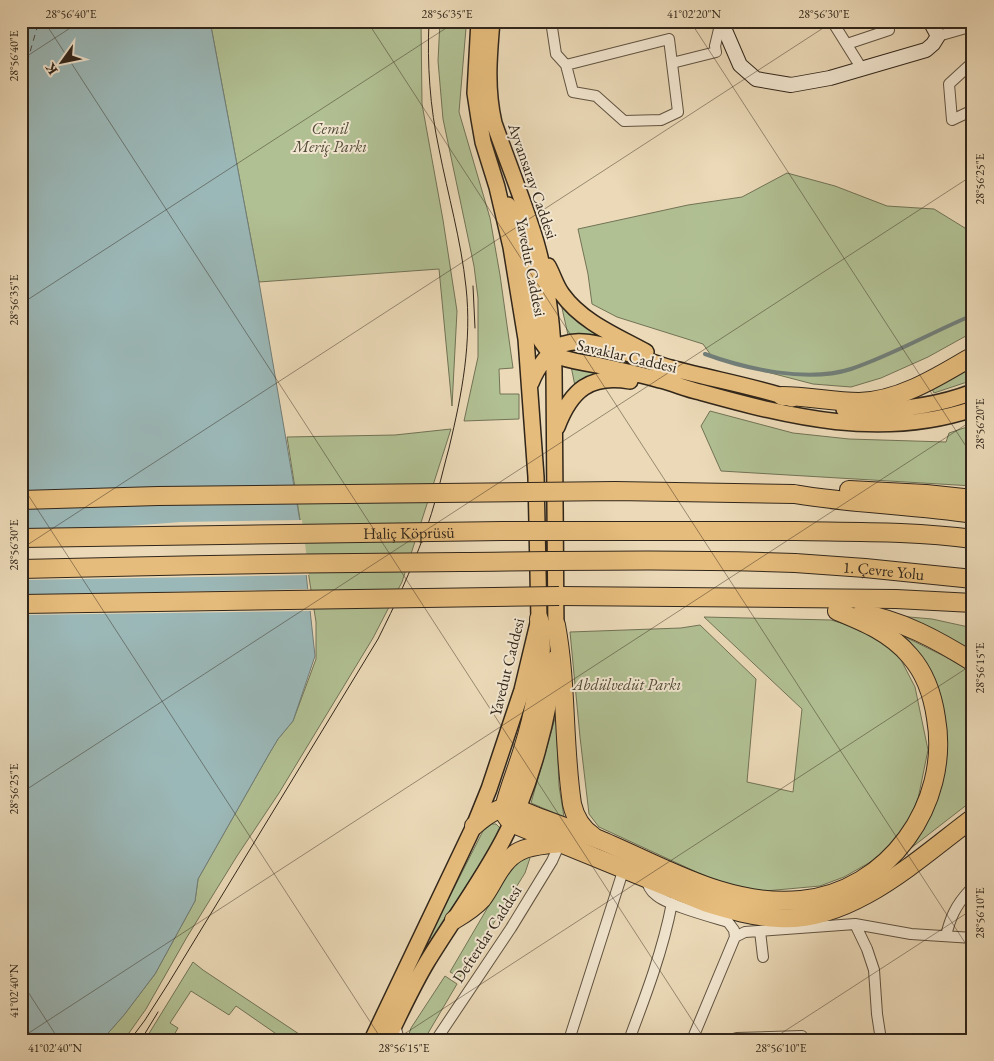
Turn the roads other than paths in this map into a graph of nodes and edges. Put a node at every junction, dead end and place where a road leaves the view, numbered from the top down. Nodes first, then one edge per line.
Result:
1 (479, 21) edge
2 (492, 21) edge
3 (551, 21) edge
4 (721, 21) edge
5 (832, 21) edge
6 (930, 21) edge
7 (973, 26) edge
8 (889, 30) dead end
9 (938, 36) junction
10 (847, 44) junction
11 (973, 62) edge
12 (672, 63) junction
13 (566, 65) junction
14 (862, 70) junction
15 (973, 110) edge
16 (497, 187) junction
17 (537, 244) junction
18 (554, 352) junction
19 (973, 356) edge
20 (668, 368) junction
21 (530, 384) junction
22 (698, 392) junction
23 (973, 392) edge
24 (782, 396) junction
25 (973, 408) edge
26 (554, 438) junction
27 (973, 493) edge
28 (794, 494) junction
29 (926, 494) junction
30 (21, 500) edge
31 (973, 500) edge
32 (973, 514) edge
33 (21, 538) edge
34 (973, 539) edge
35 (795, 564) joint
36 (21, 568) edge
37 (973, 579) edge
38 (780, 598) junction
39 (973, 603) edge
40 (21, 604) edge
41 (837, 612) junction
42 (538, 619) junction
43 (556, 625) junction
44 (973, 662) edge
45 (511, 813) junction
46 (973, 818) edge
47 (474, 826) junction
48 (600, 840) junction
49 (560, 843) junction
50 (624, 868) junction
51 (646, 878) junction
52 (969, 892) dead end
53 (672, 903) junction
54 (454, 920) junction
55 (855, 924) junction
56 (760, 931) junction
57 (946, 936) junction
58 (735, 937) junction
59 (973, 938) edge
60 (763, 957) dead end
61 (394, 1025) junction
62 (802, 1036) dead end
63 (372, 1040) edge
64 (387, 1040) edge
65 (399, 1040) edge
66 (436, 1040) edge
67 (569, 1040) edge
68 (629, 1040) edge
69 (692, 1040) edge
70 (730, 1040) edge
71 (882, 1040) edge

1 - 16 main road, Ayvansaray Caddesi
2 - 17 main road, Ayvansaray Caddesi
3 - 13 street
4 - 12 street
4 - 14 street
5 - 10 street
6 - 9 street
7 - 9 street
8 - 10 street
9 - 14 street
10 - 14 street
11 - 15 street
12 - 13 street
12 - 13 street
16 - 18 main road
16 - 21 main road, Yavedut Caddesi
17 - 18 main road, Ayvansaray Caddesi
17 - 20 main road
18 - 20 main road, Savaklar Caddesi
18 - 21 main road
18 - 22 main road, Savaklar Caddesi
18 - 26 main road
19 - 24 highway
20 - 24 main road, Savaklar Caddesi
21 - 42 main road, Yavedut Caddesi
22 - 25 main road, Savaklar Caddesi
22 - 26 main road
23 - 24 main road, Savaklar Caddesi
26 - 43 main road
27 - 29 highway
28 - 29 highway
28 - 30 highway, bridge
28 - 32 highway
29 - 31 highway
33 - 34 highway, Haliç Köprüsü, bridge
35 - 36 highway, Haliç Köprüsü, bridge
35 - 37 highway, 1. Çevre Yolu
38 - 39 highway
38 - 40 highway, bridge
38 - 41 highway
41 - 44 highway
41 - 48 highway
42 - 45 highway
42 - 47 main road, Yavedut Caddesi
43 - 45 main road
43 - 48 highway
45 - 47 highway
45 - 48 highway
45 - 49 highway
45 - 54 main road
46 - 51 highway
47 - 63 main road, Yavedut Caddesi
49 - 50 highway
49 - 54 highway
49 - 66 street, Defterdar Caddesi
50 - 51 highway
50 - 67 street
51 - 53 street
52 - 57 street
53 - 58 street
53 - 68 street
54 - 61 main road
55 - 56 street
55 - 57 street
55 - 71 street
56 - 58 street
56 - 60 street
57 - 59 street
58 - 69 street
61 - 64 main road
61 - 65 street
62 - 70 street

